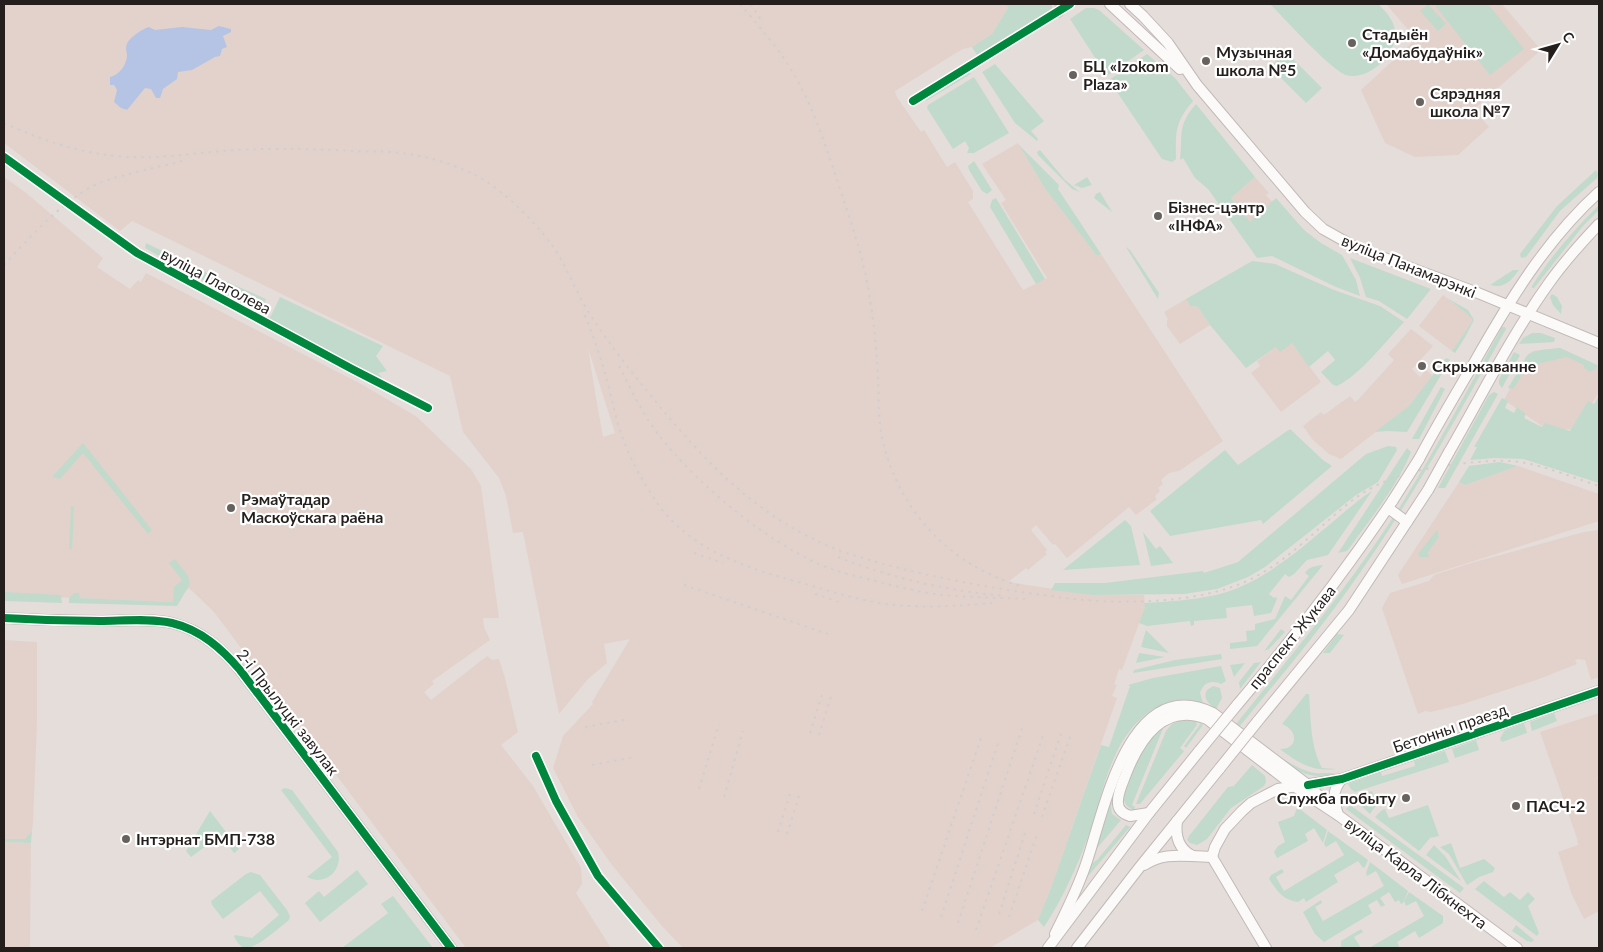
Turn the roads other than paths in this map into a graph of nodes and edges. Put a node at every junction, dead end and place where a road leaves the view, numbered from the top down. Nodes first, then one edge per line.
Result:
1 (1070, 4) edge
2 (1110, 4) edge
3 (1130, 4) edge
4 (1061, 8) edge
5 (1197, 85) junction
6 (913, 101) dead end
7 (4, 157) edge
8 (1599, 192) edge
9 (1599, 224) edge
10 (1508, 306) junction
11 (1529, 314) junction
12 (1599, 343) edge
13 (428, 408) dead end
14 (1390, 504) junction
15 (1407, 522) junction
16 (4, 618) edge
17 (1599, 691) edge
18 (536, 756) dead end
19 (1292, 773) junction
20 (1279, 774) junction
21 (1342, 779) junction
22 (1308, 785) junction
23 (1294, 786) junction
24 (1278, 789) junction
25 (1149, 813) junction
26 (1338, 815) junction
27 (1178, 820) junction
28 (1192, 856) junction
29 (1212, 857) junction
30 (1139, 868) junction
31 (451, 948) edge
32 (660, 948) edge
33 (1048, 948) edge
34 (1077, 948) edge
35 (1266, 948) edge
36 (1517, 948) edge

1 - 4 street
2 - 5 main road, вуліца Панамарэнкі
3 - 5 main road, вуліца Панамарэнкі
4 - 6 street
5 - 10 main road, вуліца Панамарэнкі
7 - 13 street, вуліца Глаголева
8 - 10 main road, праспект Жукава
9 - 11 main road, праспект Жукава
10 - 11 main road, вуліца Панамарэнкі
10 - 14 main road, праспект Жукава, bridge
11 - 12 main road, вуліца Панамарэнкі
11 - 15 main road, праспект Жукава, bridge
14 - 15 main road
14 - 25 main road, праспект Жукава, bridge
15 - 27 main road, праспект Жукава, bridge
16 - 31 main road, 2-і Прылуцкі завулак
17 - 21 main road, Бетонны праезд
18 - 32 street
19 - 22 main road, вуліца Карла Лібкнехта
19 - 23 main road
19 - 33 main road, вуліца Карла Лібкнехта
20 - 23 main road, вуліца Карла Лібкнехта
20 - 24 main road
20 - 25 main road, вуліца Карла Лібкнехта
21 - 22 main road, Бетонны праезд
21 - 26 main road
22 - 23 main road, Бетонны праезд
22 - 26 main road, вуліца Карла Лібкнехта
23 - 24 main road, Бетонны праезд
23 - 26 main road, вуліца Карла Лібкнехта
24 - 29 main road, Бетонны праезд
25 - 33 main road, праспект Жукава
26 - 36 main road, вуліца Карла Лібкнехта
27 - 28 main road
27 - 30 main road, праспект Жукава
28 - 29 main road
28 - 30 main road
29 - 35 main road
30 - 34 main road, праспект Жукава

